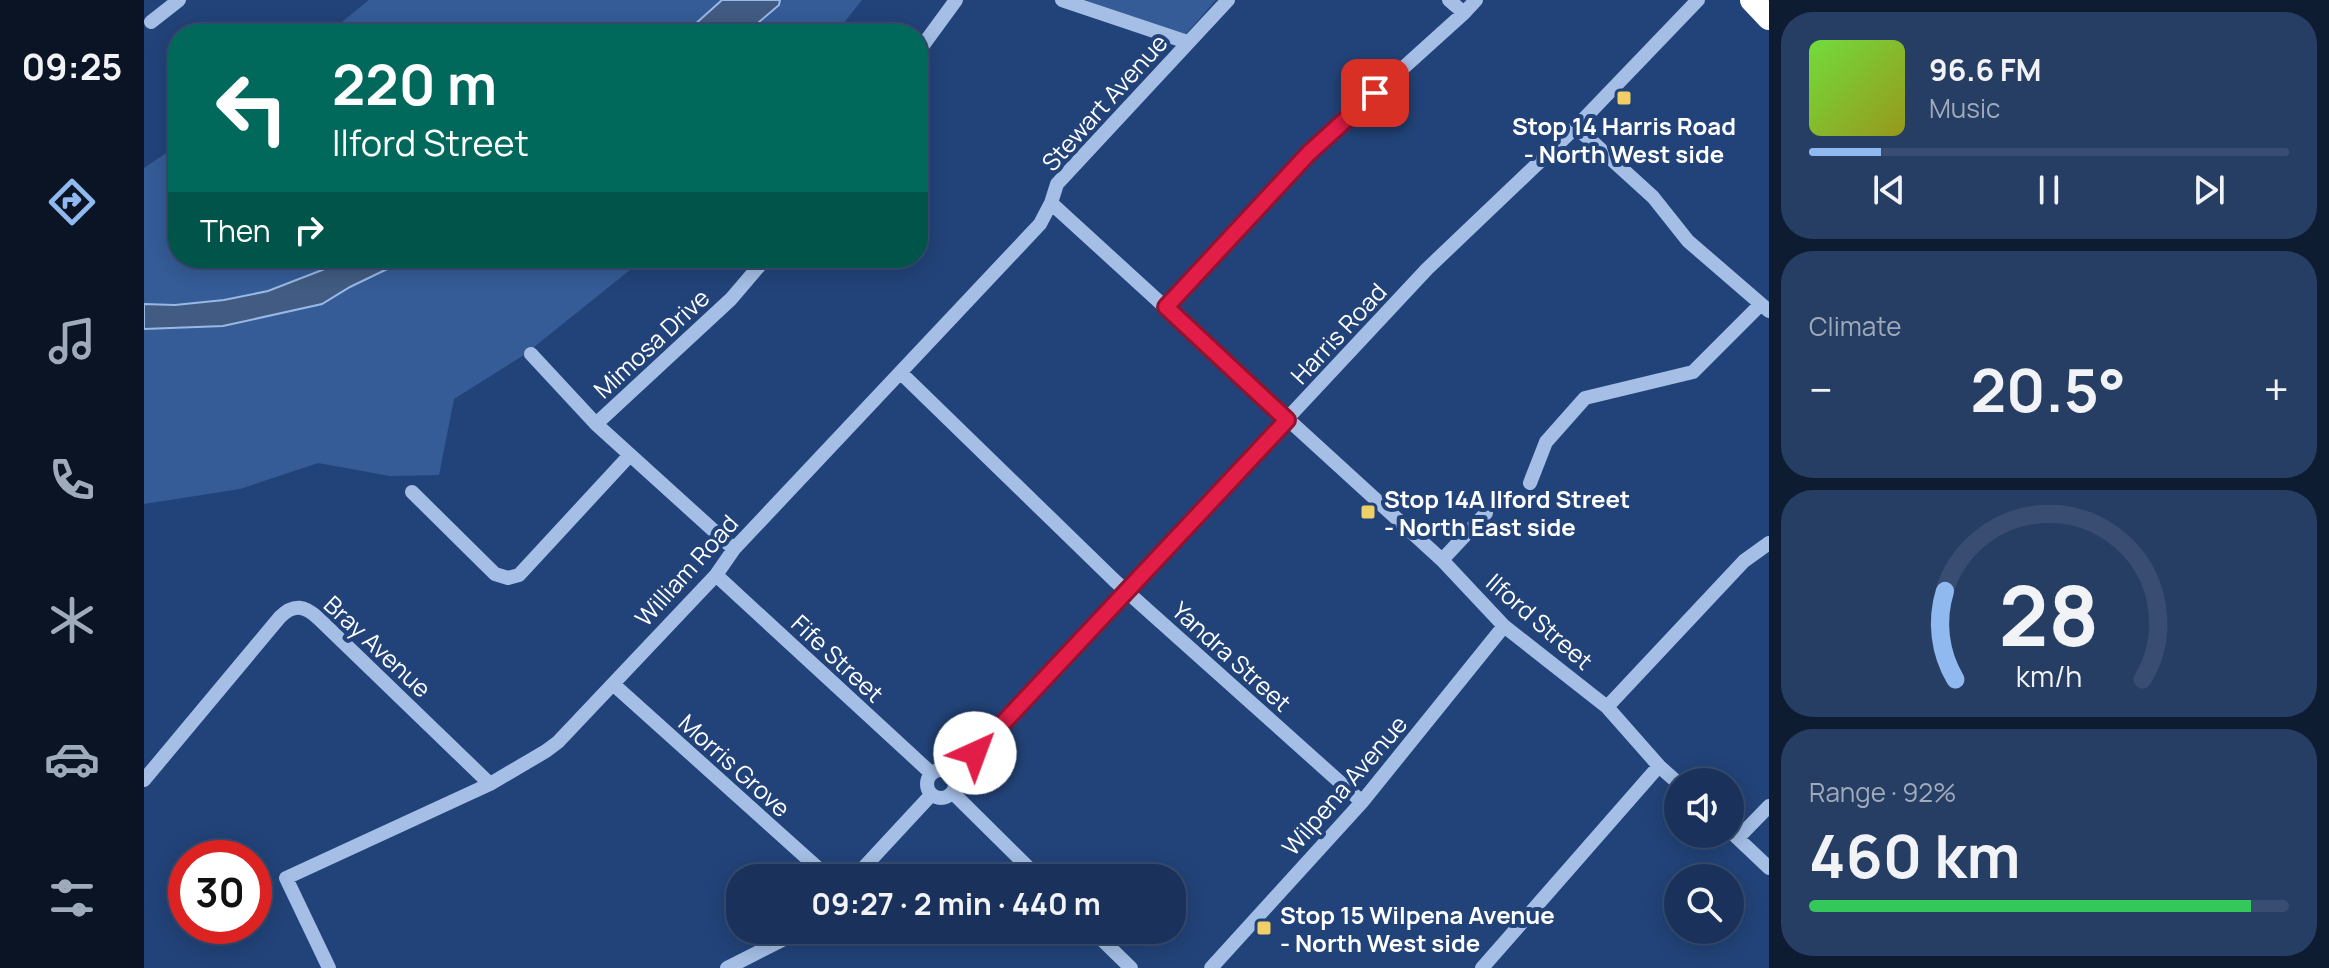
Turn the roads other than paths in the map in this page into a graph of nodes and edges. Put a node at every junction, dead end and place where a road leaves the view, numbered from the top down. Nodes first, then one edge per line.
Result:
1 (179, 0) edge
2 (956, 0) edge
3 (1062, 0) edge
4 (1228, 0) edge
5 (1449, 0) edge
6 (1476, 0) edge
7 (1698, 0) edge
8 (1752, 0) edge
9 (1464, 13) junction
10 (1769, 18) edge
11 (151, 22) dead end
12 (928, 38) edge
13 (1187, 42) junction
14 (1576, 127) junction
15 (1051, 203) junction
16 (757, 268) edge
17 (1166, 307) junction
18 (1765, 308) edge
19 (531, 354) dead end
20 (901, 373) junction
21 (1287, 420) junction
22 (596, 424) junction
23 (629, 456) junction
24 (1530, 483) dead end
25 (412, 492) dead end
26 (1486, 513) dead end
27 (1769, 543) edge
28 (734, 549) junction
29 (1442, 560) junction
30 (716, 575) junction
31 (1127, 592) junction
32 (1504, 626) junction
33 (613, 684) junction
34 (1607, 707) junction
35 (1659, 766) junction
36 (1664, 770) edge
37 (931, 773) junction
38 (953, 776) junction
39 (144, 780) edge
40 (490, 784) junction
41 (953, 793) junction
42 (931, 795) junction
43 (1362, 802) junction
44 (1769, 806) edge
45 (1744, 827) edge
46 (1744, 844) edge
47 (813, 864) edge
48 (867, 864) edge
49 (1025, 864) edge
50 (1769, 868) edge
51 (774, 944) edge
52 (1106, 944) edge
53 (329, 968) edge
54 (727, 968) edge
55 (1131, 968) edge
56 (1211, 968) edge
57 (1482, 968) edge

1 - 11 street
2 - 12 street
3 - 13 street
4 - 13 street, Stewart Avenue
5 - 9 street
6 - 9 street
7 - 14 street, Harris Road
8 - 10 highway
9 - 17 street
13 - 15 street, Stewart Avenue
14 - 18 street
14 - 21 street, Harris Road
15 - 17 street, Ilford Street
15 - 20 street, William Road
16 - 22 street, Mimosa Drive
17 - 21 street, Ilford Street
18 - 24 street
19 - 22 street
20 - 28 street, William Road
20 - 31 street, Yandra Street
21 - 29 street, Ilford Street
21 - 31 street, Harris Road
22 - 23 street
23 - 25 street
23 - 28 street
26 - 29 street
27 - 34 street
28 - 30 street, William Road
29 - 32 street, Ilford Street
30 - 33 street, William Road
30 - 37 street, Fife Street
31 - 38 street, Harris Road
31 - 43 street, Yandra Street
32 - 34 street, Ilford Street
32 - 43 street, Wilpena Avenue
33 - 40 street, William Road
33 - 47 street, Morris Grove
34 - 35 street, Ilford Street
35 - 36 street, Ilford Street
35 - 57 street
37 - 38 street
37 - 42 street
38 - 41 street
39 - 40 street, Bray Avenue
40 - 53 street, William Road
41 - 42 street
41 - 49 street
42 - 48 street
43 - 56 street, Wilpena Avenue
44 - 45 street
46 - 50 street
51 - 54 street
52 - 55 street

